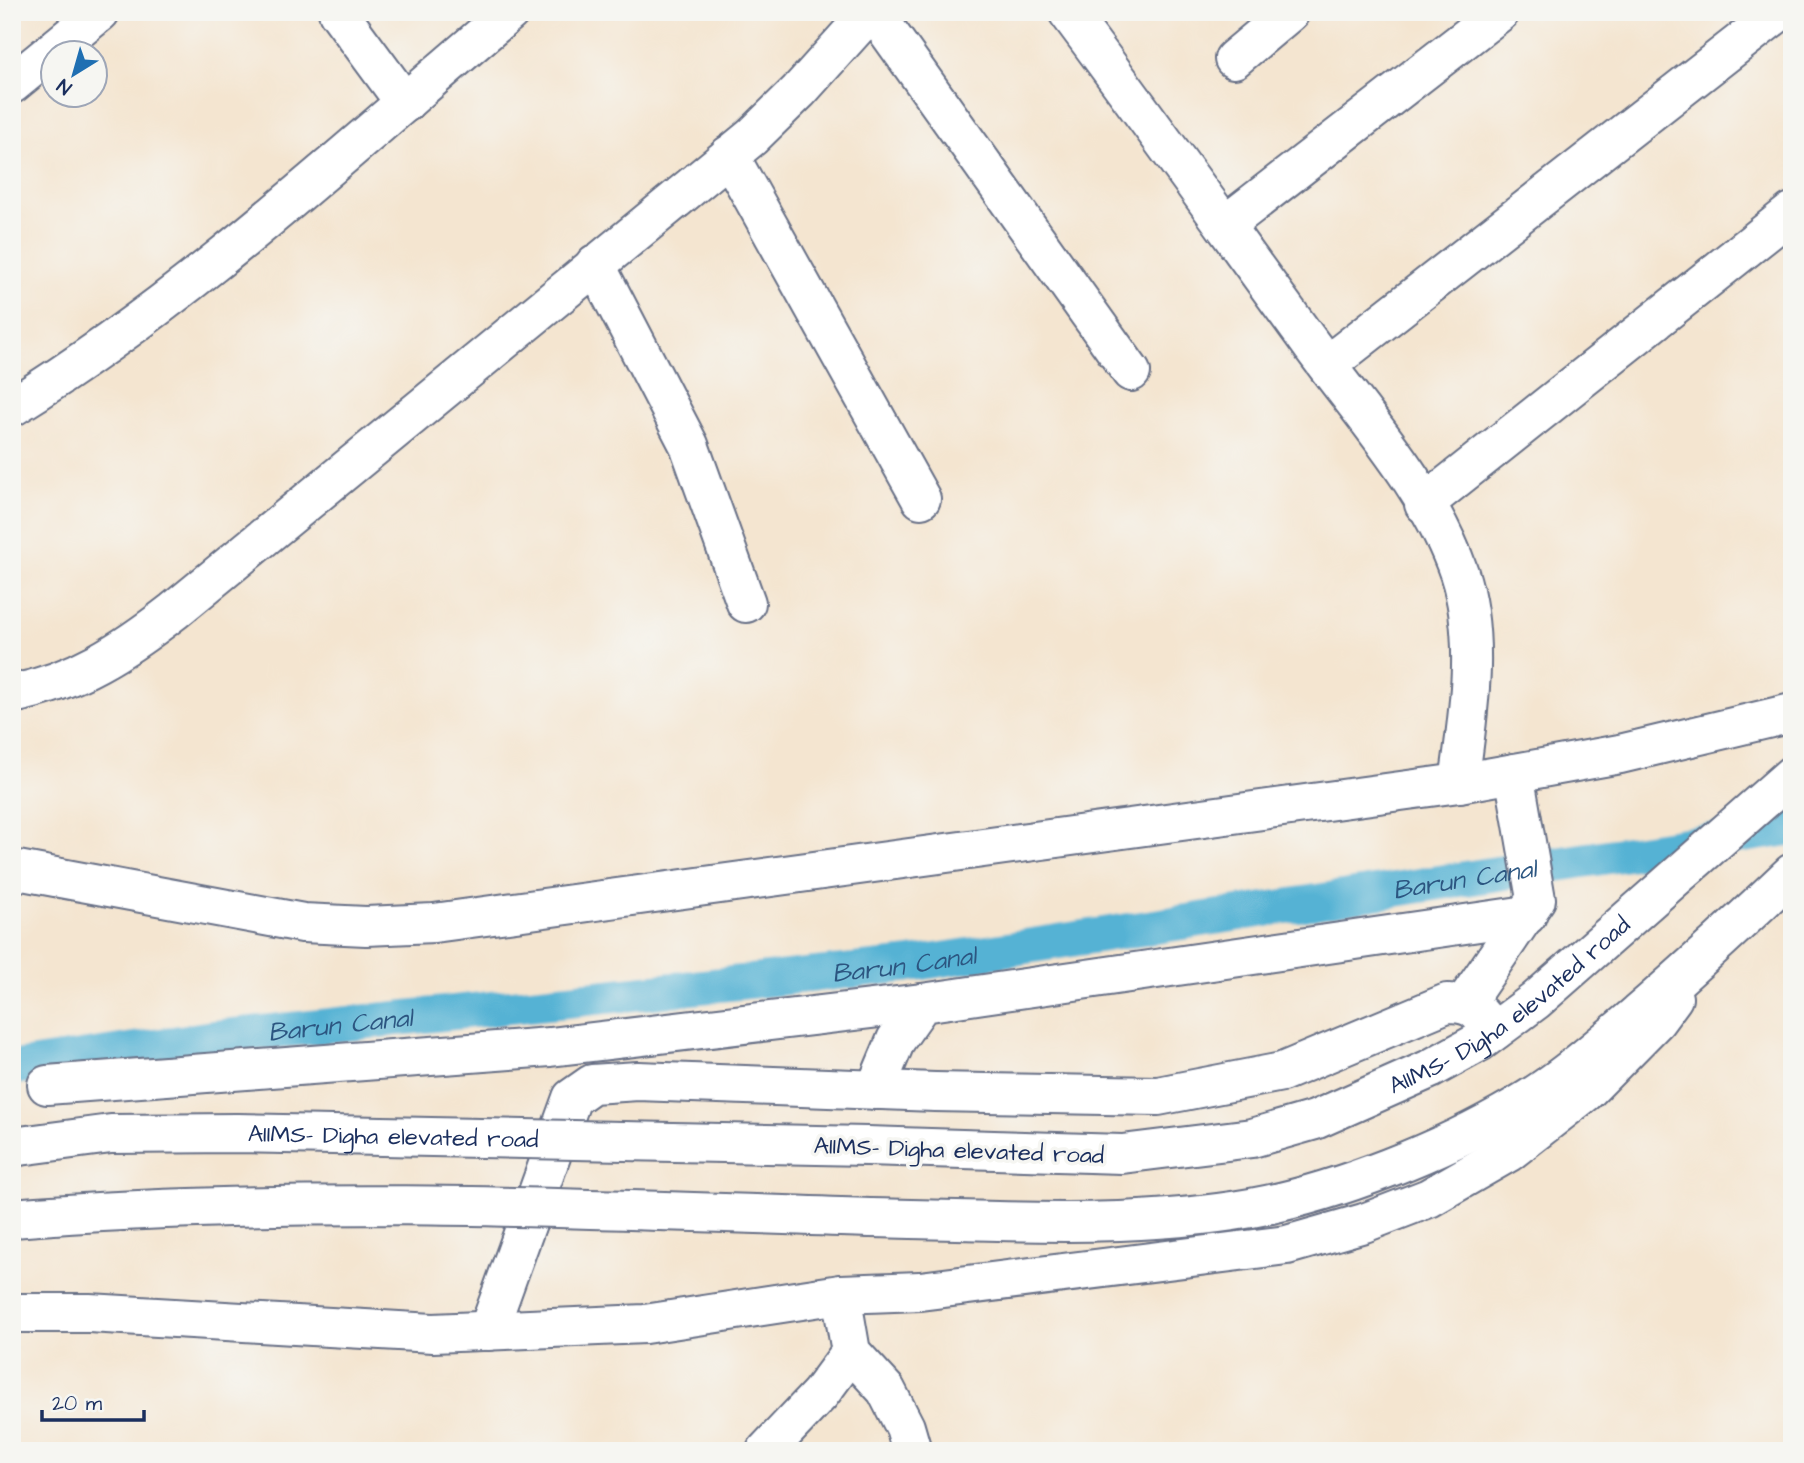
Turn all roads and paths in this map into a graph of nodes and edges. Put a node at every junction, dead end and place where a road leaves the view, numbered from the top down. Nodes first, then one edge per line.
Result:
1 (100, 12) edge
2 (338, 12) edge
3 (509, 12) edge
4 (872, 12) edge
5 (1068, 12) edge
6 (1290, 12) edge
7 (1500, 12) edge
8 (1779, 12) edge
9 (1234, 59) dead end
10 (17, 70) edge
11 (405, 103) junction
12 (729, 155) junction
13 (1792, 212) edge
14 (1225, 225) junction
15 (595, 264) junction
16 (1326, 365) junction
17 (1131, 372) dead end
18 (12, 407) edge
19 (921, 499) dead end
20 (1424, 504) junction
21 (746, 603) dead end
22 (12, 694) edge
23 (1792, 713) edge
24 (1514, 773) junction
25 (1790, 777) edge
26 (1459, 783) junction
27 (12, 869) edge
28 (1792, 873) edge
29 (1532, 907) junction
30 (1708, 952) junction
31 (922, 1003) junction
32 (1465, 1003) junction
33 (1494, 1031) junction
34 (47, 1085) dead end
35 (875, 1090) junction
36 (12, 1147) edge
37 (12, 1218) edge
38 (841, 1294) junction
39 (12, 1313) edge
40 (488, 1331) junction
41 (851, 1352) junction
42 (766, 1451) edge
43 (912, 1451) edge

1 - 10 main road
2 - 11 main road
3 - 11 main road
4 - 12 main road
4 - 17 main road
5 - 14 main road
6 - 9 main road
7 - 14 main road
8 - 16 main road
11 - 18 main road
12 - 15 main road
12 - 19 main road
13 - 20 main road
14 - 16 main road
15 - 21 main road
15 - 22 main road
16 - 20 main road
20 - 26 main road
23 - 24 main road
24 - 26 main road
24 - 29 main road
25 - 33 main road, AIIMS- Digha elevated road
26 - 27 main road
28 - 30 main road
29 - 31 main road
29 - 32 main road
30 - 37 main road, bridge
30 - 38 main road
31 - 34 main road
31 - 35 main road
32 - 33 main road
32 - 35 main road
33 - 36 main road, AIIMS- Digha elevated road, bridge
35 - 40 main road
38 - 40 main road
38 - 41 main road
39 - 40 main road
41 - 42 main road
41 - 43 main road

